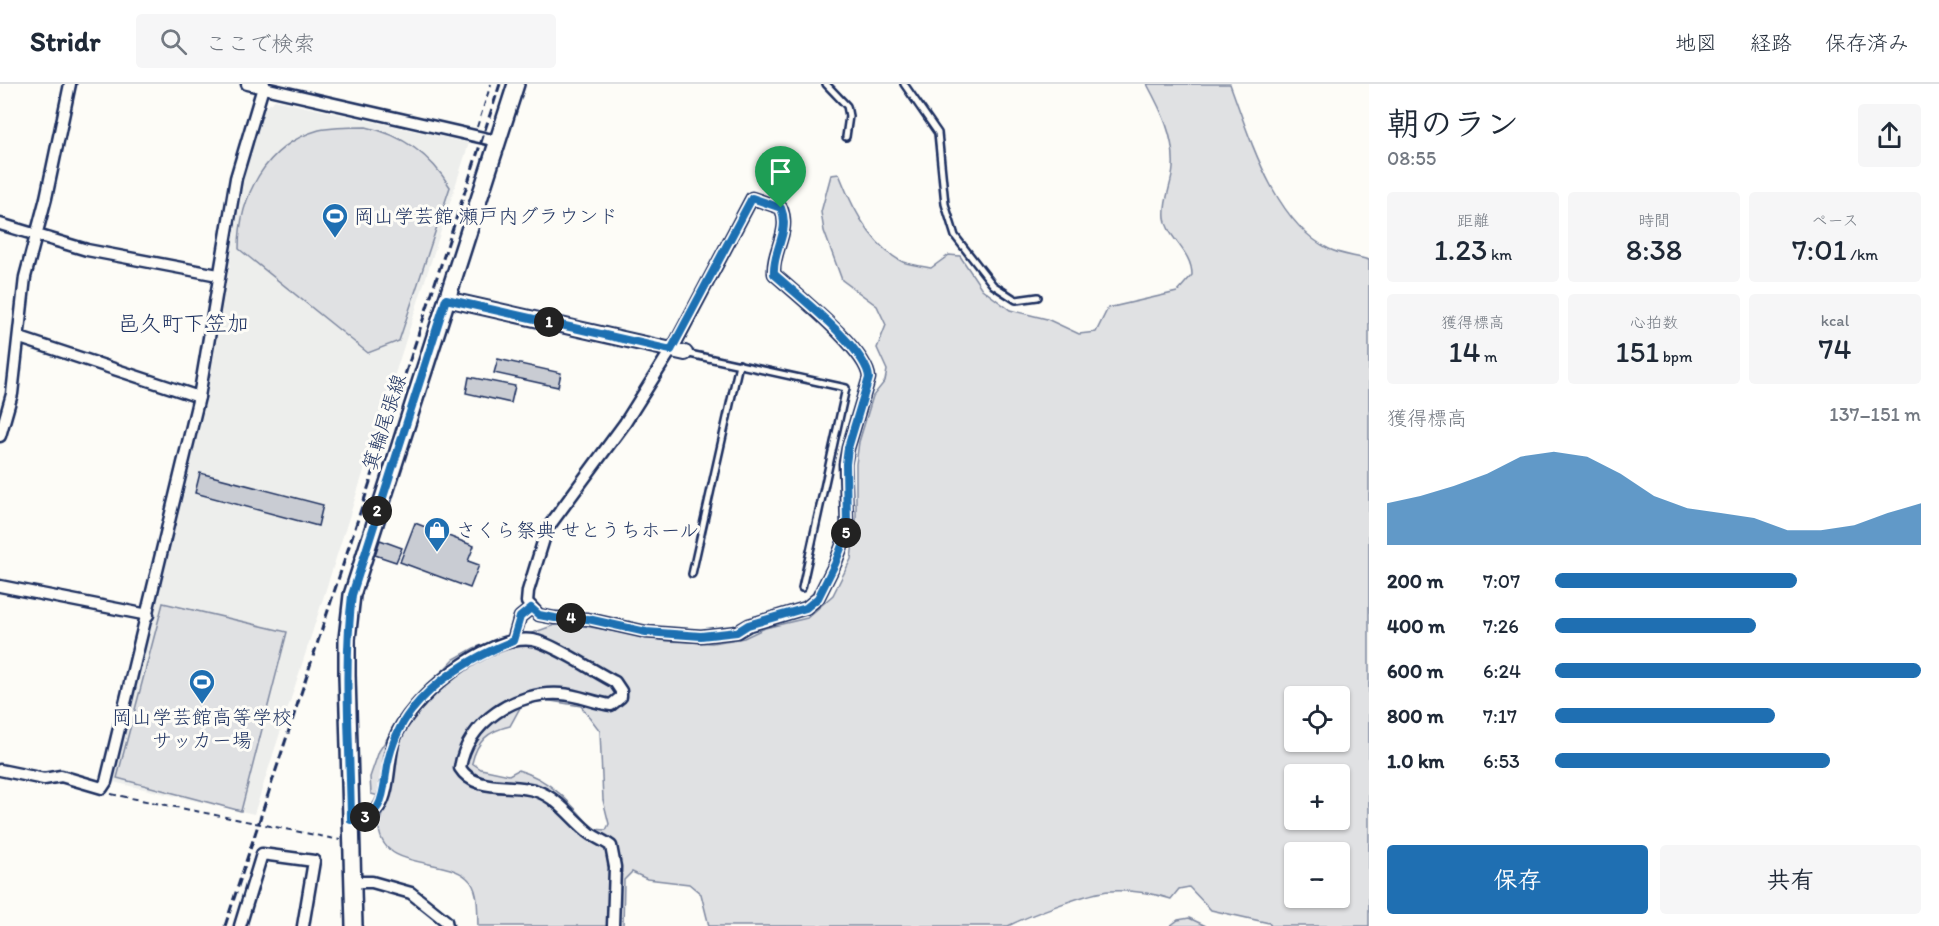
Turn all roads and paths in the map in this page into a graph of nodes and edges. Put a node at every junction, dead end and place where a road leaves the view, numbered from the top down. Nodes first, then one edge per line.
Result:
1 (70, 84) edge
2 (247, 84) edge
3 (491, 84) edge
4 (516, 84) edge
5 (826, 84) edge
6 (904, 84) edge
7 (264, 86) edge
8 (474, 135) junction
9 (846, 137) dead end
10 (496, 141) junction
11 (0, 224) edge
12 (36, 236) junction
13 (218, 275) junction
14 (1038, 297) dead end
15 (446, 299) junction
16 (20, 338) junction
17 (671, 350) junction
18 (685, 353) joint
19 (739, 364) junction
20 (199, 398) junction
21 (0, 436) edge
22 (693, 574) dead end
23 (0, 586) edge
24 (802, 588) dead end
25 (531, 608) junction
26 (148, 615) junction
27 (513, 641) junction
28 (0, 770) edge
29 (102, 788) junction
30 (351, 820) junction
31 (352, 842) junction
32 (353, 882) junction
33 (240, 926) edge
34 (303, 926) edge
35 (354, 926) edge
36 (447, 926) edge
37 (614, 926) edge

1 - 12 street
2 - 7 street
3 - 8 path
4 - 10 main road, 箕輪尾張線
5 - 9 lane
6 - 14 lane
7 - 8 street
7 - 13 street
8 - 10 street
10 - 15 main road, 箕輪尾張線
11 - 12 street
12 - 13 street
12 - 16 street
13 - 20 street
15 - 17 street
15 - 30 main road, 箕輪尾張線
16 - 20 street
16 - 21 street
17 - 18 street
17 - 25 street
17 - 25 street
18 - 19 lane
19 - 22 lane
19 - 24 lane
20 - 26 street
23 - 26 street
25 - 27 street
26 - 29 street
27 - 30 street
27 - 37 street
28 - 29 street
29 - 31 path
30 - 31 main road, 箕輪尾張線
31 - 32 main road, 箕輪尾張線
32 - 35 main road, 箕輪尾張線
32 - 36 street
33 - 34 street

